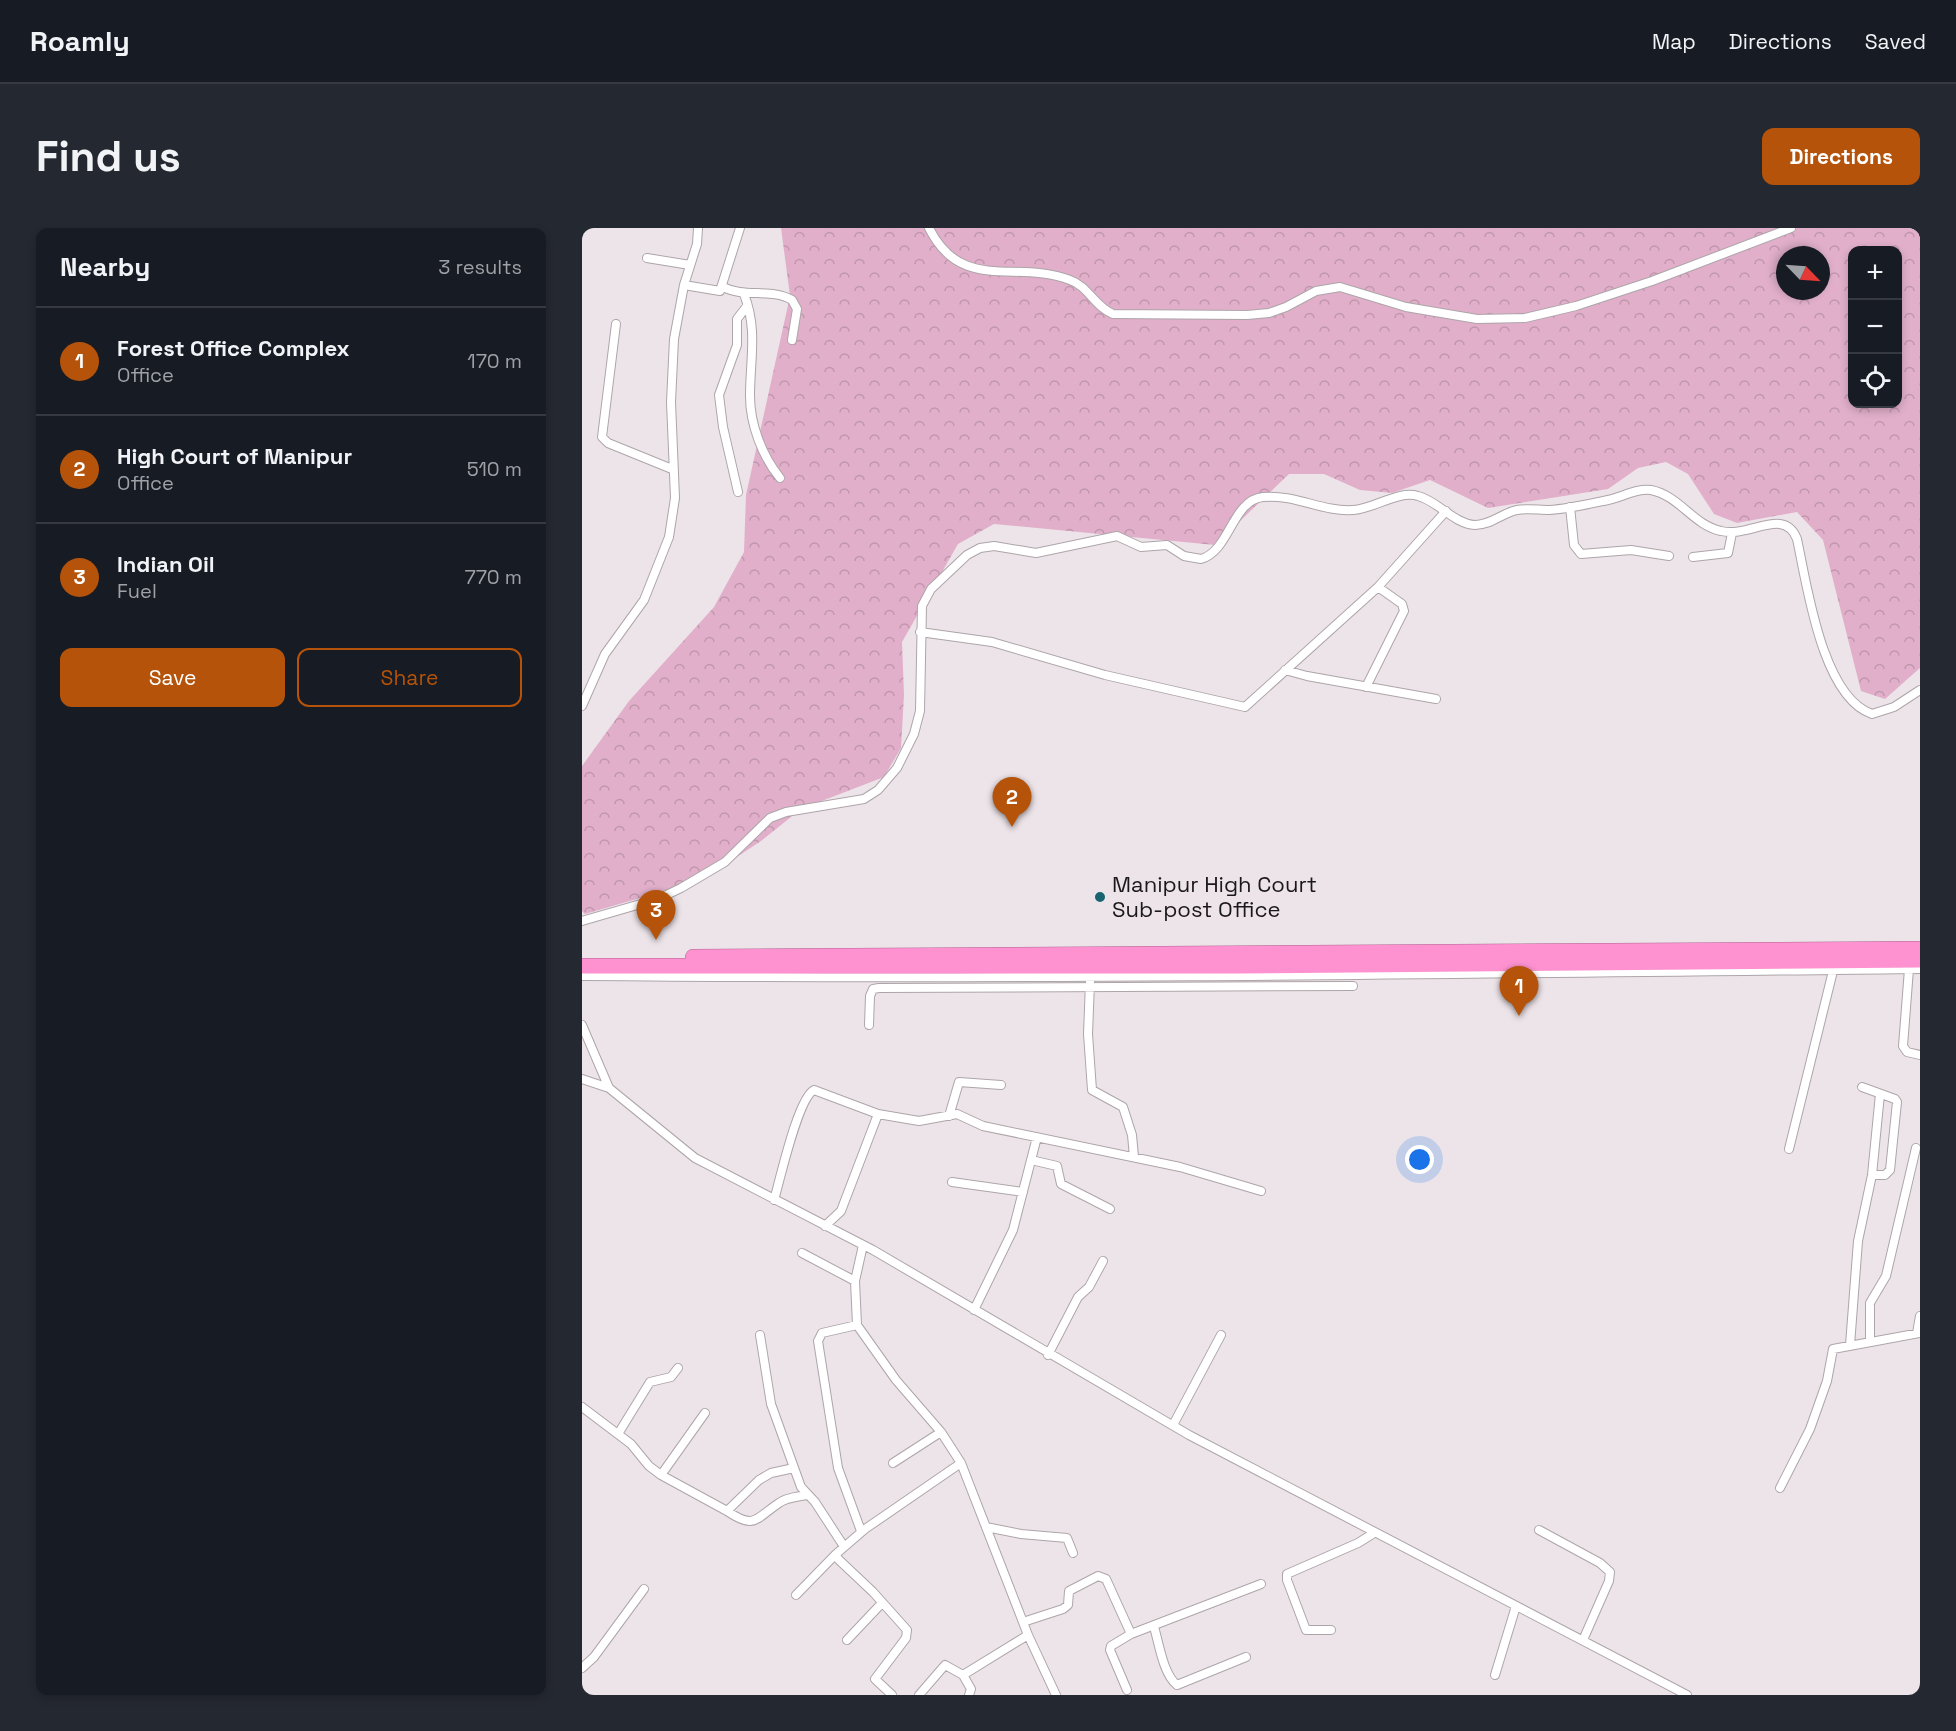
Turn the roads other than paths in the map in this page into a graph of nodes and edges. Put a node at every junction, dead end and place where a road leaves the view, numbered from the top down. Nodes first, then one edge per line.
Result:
1 (698, 228) edge
2 (740, 228) edge
3 (929, 228) edge
4 (1791, 228) edge
5 (647, 258) dead end
6 (690, 265) junction
7 (684, 285) junction
8 (723, 287) junction
9 (744, 294) junction
10 (747, 306) junction
11 (616, 324) dead end
12 (792, 340) dead end
13 (672, 469) junction
14 (780, 478) dead end
15 (738, 492) dead end
16 (1569, 507) junction
17 (1446, 511) junction
18 (1732, 533) junction
19 (1669, 556) dead end
20 (1692, 557) dead end
21 (1378, 587) junction
22 (920, 633) junction
23 (1285, 670) junction
24 (1366, 687) junction
25 (1920, 690) edge
26 (585, 694) edge
27 (1436, 699) dead end
28 (582, 706) edge
29 (582, 921) edge
30 (1920, 949) edge
31 (582, 957) edge
32 (1915, 964) edge
33 (582, 966) edge
34 (1920, 969) edge
35 (1833, 971) junction
36 (582, 975) edge
37 (1090, 976) junction
38 (1353, 986) dead end
39 (1089, 987) junction
40 (582, 1025) edge
41 (869, 1025) dead end
42 (1920, 1055) edge
43 (582, 1079) edge
44 (1001, 1085) dead end
45 (609, 1088) junction
46 (1862, 1088) dead end
47 (1880, 1094) junction
48 (878, 1114) junction
49 (949, 1116) junction
50 (1037, 1137) junction
51 (1916, 1148) dead end
52 (1789, 1149) dead end
53 (1134, 1157) junction
54 (1031, 1160) junction
55 (1872, 1175) junction
56 (952, 1182) dead end
57 (1261, 1191) dead end
58 (1023, 1192) junction
59 (774, 1200) junction
60 (1110, 1209) dead end
61 (825, 1226) junction
62 (863, 1245) junction
63 (802, 1253) dead end
64 (1103, 1261) dead end
65 (855, 1281) junction
66 (974, 1310) junction
67 (1920, 1316) edge
68 (857, 1325) junction
69 (1919, 1333) edge
70 (760, 1335) dead end
71 (1221, 1335) dead end
72 (1870, 1342) junction
73 (1850, 1345) junction
74 (1048, 1355) junction
75 (678, 1368) dead end
76 (582, 1407) edge
77 (705, 1413) dead end
78 (1173, 1425) junction
79 (941, 1432) junction
80 (618, 1434) junction
81 (893, 1463) dead end
82 (961, 1463) junction
83 (794, 1468) junction
84 (661, 1475) junction
85 (1780, 1488) dead end
86 (807, 1495) junction
87 (727, 1511) junction
88 (986, 1527) junction
89 (1539, 1530) dead end
90 (861, 1531) junction
91 (1374, 1533) junction
92 (843, 1545) junction
93 (1073, 1553) dead end
94 (836, 1554) junction
95 (1261, 1584) dead end
96 (644, 1589) dead end
97 (796, 1595) dead end
98 (882, 1603) junction
99 (1516, 1606) junction
100 (1023, 1622) junction
101 (1154, 1627) junction
102 (1331, 1630) dead end
103 (1131, 1634) junction
104 (1028, 1635) junction
105 (847, 1640) dead end
106 (1582, 1640) junction
107 (1246, 1657) dead end
108 (582, 1668) edge
109 (963, 1675) junction
110 (1495, 1675) dead end
111 (1127, 1690) dead end
112 (892, 1695) edge
113 (919, 1695) edge
114 (969, 1695) edge
115 (1056, 1695) edge
116 (1686, 1695) edge

1 - 6 street
2 - 8 street
3 - 4 street
5 - 6 street
6 - 7 street
7 - 8 street
7 - 13 street
8 - 9 street
9 - 10 street
9 - 12 street
10 - 14 street
10 - 15 street
11 - 13 street
13 - 26 street
16 - 17 street
16 - 18 street
16 - 19 street
17 - 21 street
17 - 22 street
18 - 20 street
18 - 25 street
21 - 23 street
21 - 24 street
22 - 23 street
22 - 29 street
23 - 24 street
24 - 27 street
26 - 28 street
30 - 31 highway
32 - 33 highway
32 - 34 street
32 - 35 street
32 - 42 street
35 - 37 street
35 - 52 street
36 - 37 street
37 - 39 street
38 - 39 street
39 - 41 street
39 - 53 street
40 - 45 street
43 - 45 street
44 - 49 street
45 - 59 street
46 - 47 street
47 - 55 street
47 - 55 street
48 - 49 street
48 - 59 street
48 - 61 street
49 - 50 street
50 - 53 street
50 - 54 street
51 - 72 street
53 - 57 street
54 - 58 street
54 - 60 street
55 - 73 street
56 - 58 street
58 - 66 street
59 - 61 street
61 - 62 street
62 - 65 street
62 - 66 street
63 - 65 street
64 - 74 street
65 - 68 street
66 - 74 street
67 - 69 street
68 - 79 street
68 - 90 street
69 - 72 street
70 - 83 street
71 - 78 street
72 - 73 street
73 - 85 street
74 - 78 street
75 - 80 street
76 - 80 street
77 - 84 street
78 - 91 street
79 - 81 street
79 - 82 street
80 - 84 street
82 - 88 street
82 - 90 street
83 - 86 street
83 - 87 street
84 - 87 street
86 - 87 street
86 - 92 street
88 - 93 street
88 - 100 street
89 - 106 street
90 - 92 street
91 - 99 street
91 - 102 street
92 - 94 street
94 - 97 street
94 - 98 street
95 - 101 street
96 - 108 street
98 - 105 street
98 - 112 street
99 - 106 street
99 - 110 street
100 - 103 street
100 - 104 street
101 - 103 street
101 - 107 street
103 - 111 street
104 - 109 street
104 - 115 street
106 - 116 street
109 - 113 street
109 - 114 street

